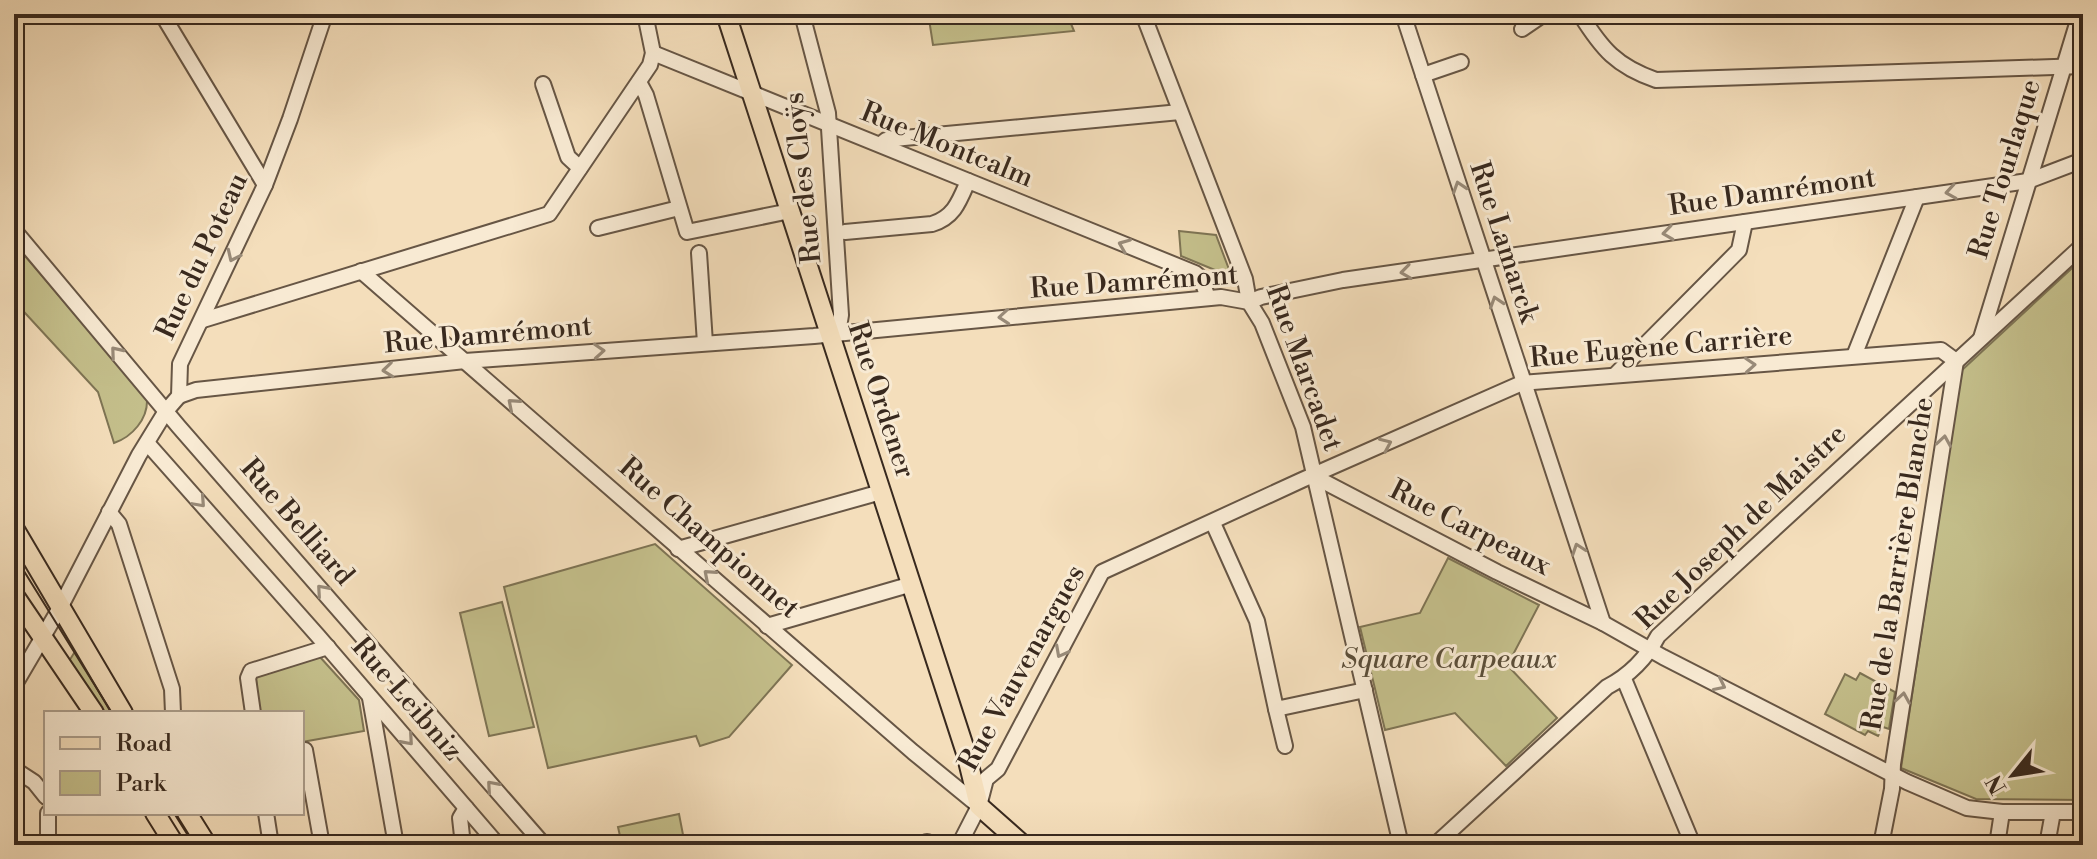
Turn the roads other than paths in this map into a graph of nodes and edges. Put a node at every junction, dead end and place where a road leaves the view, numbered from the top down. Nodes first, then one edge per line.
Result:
1 (162, 14) edge
2 (325, 14) edge
3 (645, 14) edge
4 (726, 14) edge
5 (802, 14) edge
6 (1143, 14) edge
7 (1403, 14) edge
8 (1544, 14) edge
9 (1580, 14) edge
10 (2080, 14) edge
11 (1522, 29) dead end
12 (653, 53) junction
13 (1461, 62) dead end
14 (2064, 66) junction
15 (2083, 66) edge
16 (1423, 75) junction
17 (639, 82) junction
18 (543, 84) dead end
19 (752, 94) junction
20 (1180, 112) junction
21 (829, 124) junction
22 (881, 144) junction
23 (2083, 160) edge
24 (580, 168) junction
25 (968, 181) junction
26 (2028, 181) junction
27 (265, 185) junction
28 (1917, 197) junction
29 (679, 208) junction
30 (790, 211) junction
31 (1745, 222) junction
32 (598, 228) dead end
33 (14, 230) edge
34 (845, 232) dead end
35 (2083, 245) edge
36 (699, 253) dead end
37 (1483, 262) junction
38 (361, 271) junction
39 (1208, 298) junction
40 (1249, 302) junction
41 (203, 320) junction
42 (830, 334) junction
43 (1981, 338) junction
44 (705, 343) junction
45 (1854, 356) junction
46 (465, 361) junction
47 (1956, 361) junction
48 (1616, 374) junction
49 (1522, 383) junction
50 (179, 396) junction
51 (166, 411) junction
52 (148, 444) junction
53 (1315, 477) junction
54 (881, 492) junction
55 (109, 512) junction
56 (1213, 523) junction
57 (14, 528) edge
58 (678, 549) junction
59 (1117, 565) joint
60 (912, 584) junction
61 (14, 595) edge
62 (61, 606) junction
63 (1603, 623) junction
64 (767, 626) junction
65 (43, 637) junction
66 (328, 647) junction
67 (1651, 650) junction
68 (1624, 679) junction
69 (14, 686) edge
70 (1365, 690) junction
71 (370, 697) junction
72 (1276, 709) junction
73 (93, 711) edge
74 (122, 711) edge
75 (173, 711) edge
76 (253, 711) edge
77 (1285, 746) dead end
78 (304, 751) edge
79 (14, 769) edge
80 (1892, 775) junction
81 (44, 794) edge
82 (979, 806) junction
83 (466, 808) junction
84 (2002, 812) junction
85 (2053, 812) junction
86 (2083, 812) edge
87 (48, 815) edge
88 (156, 815) edge
89 (188, 815) edge
90 (266, 815) edge
91 (1881, 844) edge
92 (48, 845) edge
93 (175, 845) edge
94 (207, 845) edge
95 (271, 845) edge
96 (322, 845) edge
97 (396, 845) edge
98 (463, 845) edge
99 (498, 845) edge
100 (544, 845) edge
101 (919, 845) edge
102 (935, 845) edge
103 (959, 845) edge
104 (1023, 845) edge
105 (1401, 845) edge
106 (1435, 845) edge
107 (1693, 845) edge
108 (1873, 845) edge
109 (1997, 845) edge
110 (2047, 845) edge

1 - 27 street
2 - 27 street, Rue du Poteau
3 - 12 street
4 - 19 main road, Rue Ordener
5 - 21 street, Rue des Cloÿs
6 - 20 street, Rue Marcadet
7 - 16 street, Rue Lamarck
8 - 11 street
9 - 14 street
10 - 14 street, Rue Tourlaque
12 - 17 street
12 - 19 street, Rue Montcalm
13 - 16 street
14 - 15 street
14 - 26 street, Rue Tourlaque
37 -> 16 street, Rue Lamarck
17 - 24 street
17 - 29 street
18 - 24 street
19 - 21 street, Rue Montcalm
19 - 30 main road, Rue Ordener
20 - 22 street
20 - 40 street, Rue Marcadet
21 - 22 street, Rue Montcalm
21 - 42 street, Rue des Cloÿs
22 - 25 street, Rue Montcalm
23 - 26 street, Rue Damrémont
24 - 38 street
25 - 34 street
39 -> 25 street, Rue Montcalm
26 -> 28 street, Rue Damrémont
26 - 43 street, Rue Tourlaque
27 -> 41 street, Rue du Poteau
28 - 31 street, Rue Damrémont
28 - 45 street
29 - 30 street
29 - 32 street
30 - 42 main road, Rue Ordener
31 -> 37 street, Rue Damrémont
31 - 48 street
51 -> 33 street, Rue Belliard
35 - 43 street, Rue Joseph de Maistre
36 - 44 street
37 -> 40 street, Rue Damrémont
49 -> 37 street, Rue Lamarck
38 - 41 street
38 - 46 street, Rue Championnet
39 - 40 street, Rue Damrémont
39 -> 42 street, Rue Damrémont
40 - 53 street, Rue Marcadet
41 - 50 street, Rue du Poteau
42 - 44 street, Rue Damrémont
42 - 54 main road, Rue Ordener
43 - 47 street, Rue Joseph de Maistre
46 -> 44 street, Rue Damrémont
45 - 47 street, Rue Eugène Carrière
48 -> 45 street, Rue Eugène Carrière
46 -> 50 street, Rue Damrémont
58 -> 46 street, Rue Championnet
47 - 67 street, Rue Joseph de Maistre
80 -> 47 street, Rue de la Barrière Blanche
48 - 49 street, Rue Eugène Carrière
53 -> 49 street, Rue Eugène Carrière
63 -> 49 street, Rue Lamarck
50 - 51 street
51 - 52 street
100 -> 51 street, Rue Belliard
52 - 55 street
52 -> 66 street, Rue Leibniz
53 - 56 street, Rue Eugène Carrière
53 - 63 street, Rue Carpeaux
53 - 70 street, Rue Marcadet
54 - 58 street
54 - 60 main road, Rue Ordener
55 - 62 street
55 - 75 street
56 - 59 street, Rue Eugène Carrière
56 - 72 street
57 - 62 main road
64 -> 58 street, Rue Championnet
59 -> 82 street, Rue Vauvenargues
60 - 64 street
60 - 82 main road, Rue Ordener
61 - 65 main road
62 - 65 street
62 - 74 main road
63 - 67 street, Rue Carpeaux
64 - 82 street, Rue Championnet
65 - 69 street
65 - 73 main road
66 - 71 street, Rue Leibniz
66 - 76 street
67 - 68 street, Rue Joseph de Maistre
67 -> 80 street
68 - 106 street, Rue Joseph de Maistre
68 - 107 street
70 - 72 street
70 - 105 street, Rue Marcadet
71 -> 83 street, Rue Leibniz
71 - 97 street
72 - 77 street
78 - 96 street
79 - 81 street
80 - 84 street
80 - 91 street, Rue de la Barrière Blanche
82 - 103 street, Rue Vauvenargues
82 - 104 main road, Rue Championnet
83 - 98 street
83 - 99 street, Rue Leibniz
84 - 85 street
84 - 109 street
85 - 86 street
85 - 110 street
87 - 92 street
88 - 93 main road
89 - 94 main road
90 - 95 street
91 - 108 street
101 - 102 street

